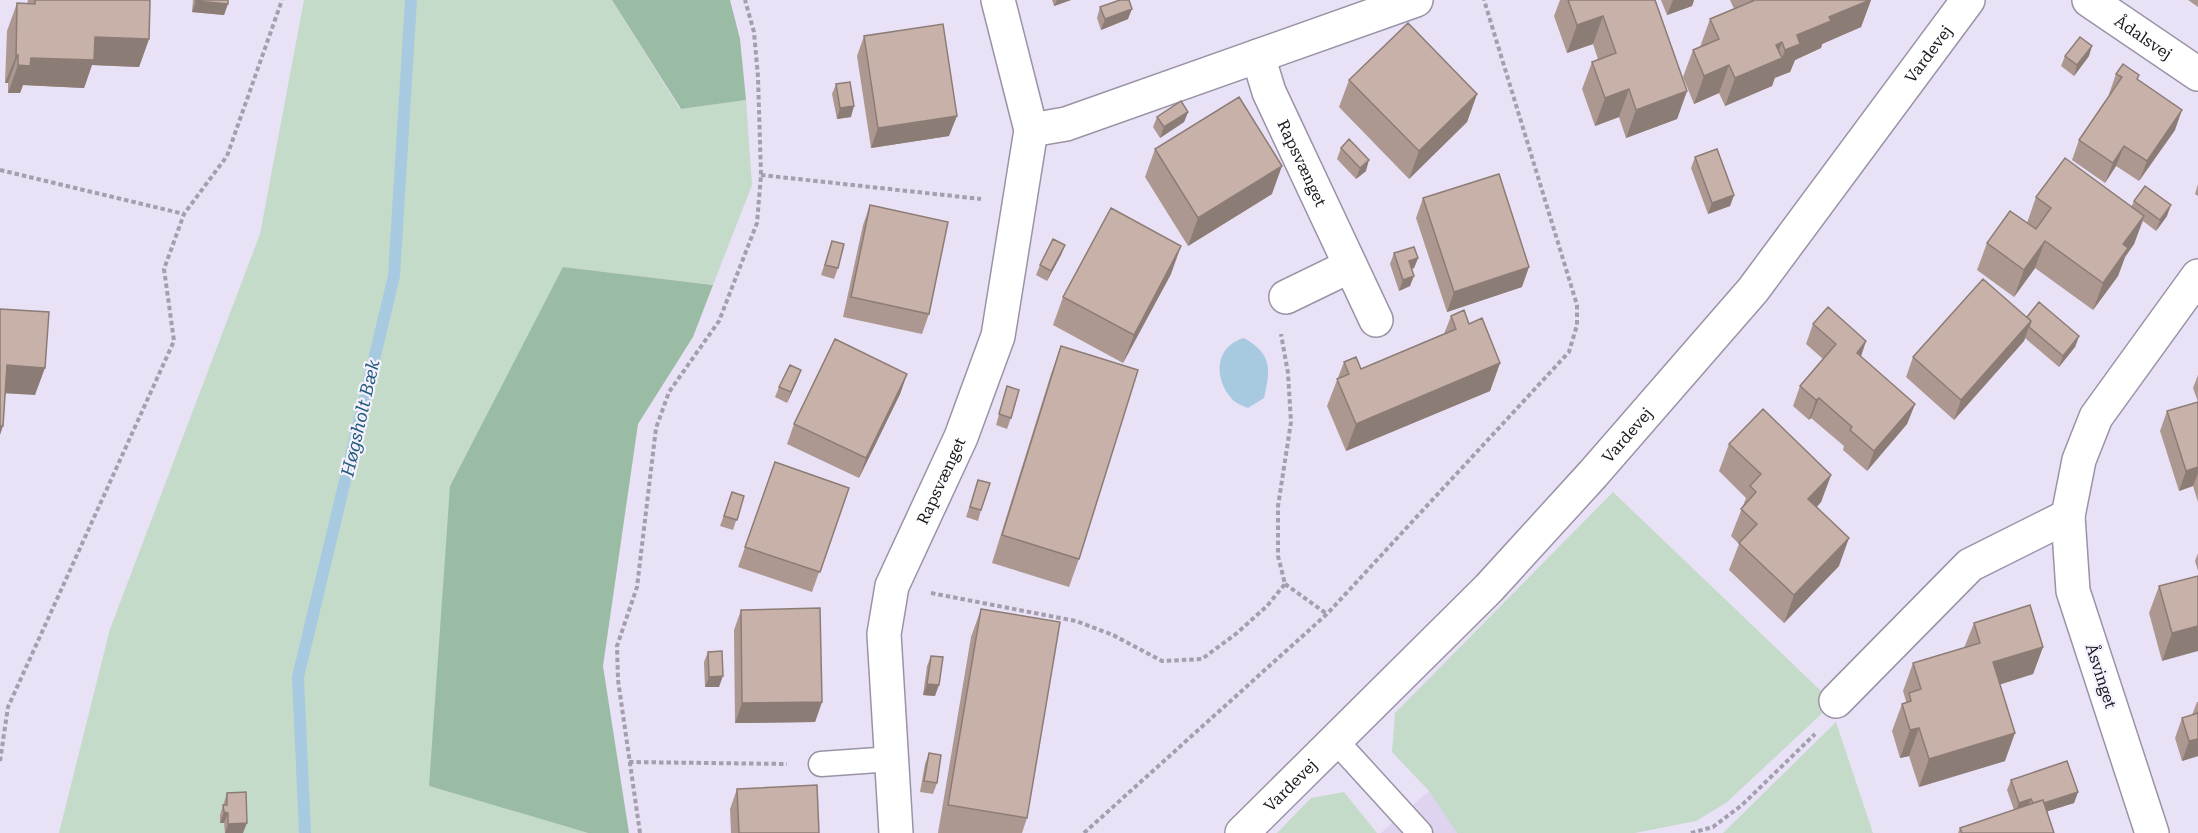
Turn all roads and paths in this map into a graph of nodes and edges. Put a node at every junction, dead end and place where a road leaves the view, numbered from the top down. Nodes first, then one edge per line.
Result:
1 (282, 0) edge
2 (745, 0) edge
3 (998, 0) edge
4 (1416, 0) edge
5 (1484, 0) edge
6 (1968, 0) edge
7 (2089, 0) edge
8 (1258, 56) junction
9 (2198, 74) edge
10 (1031, 130) junction
11 (0, 170) edge
12 (761, 175) junction
13 (1020, 203) junction
14 (184, 214) junction
15 (1350, 266) junction
16 (2198, 276) edge
17 (1286, 297) joint
18 (1376, 320) dead end
19 (2068, 516) junction
20 (1284, 584) junction
21 (892, 585) junction
22 (1327, 614) junction
23 (1836, 701) joint
24 (1336, 741) junction
25 (891, 759) junction
26 (0, 761) edge
27 (629, 762) junction
28 (821, 764) joint
29 (640, 833) edge
30 (896, 833) edge
31 (1084, 833) edge
32 (1242, 833) edge
33 (1420, 833) edge
34 (1691, 833) edge
35 (2152, 833) edge

1 - 14 path
2 - 12 path
3 - 10 street, Rapsvænget
4 - 8 street
5 - 22 path
6 - 24 street, Vardevej
7 - 9 street, Ådalsvej
8 - 10 street
8 - 15 street, Rapsvænget
10 - 13 street, Rapsvænget
11 - 14 path
12 - 13 path
12 - 27 path
13 - 21 street, Rapsvænget
14 - 26 path
15 - 17 street
15 - 18 street, Rapsvænget
16 - 19 street, Åsvinget
17 - 20 path
19 - 23 street
19 - 35 street, Åsvinget
20 - 21 path
20 - 22 path
21 - 25 street, Rapsvænget
22 - 31 path
23 - 34 path
24 - 32 street, Vardevej
24 - 33 lane
25 - 28 lane
25 - 30 street, Rapsvænget
27 - 28 path
27 - 29 path

